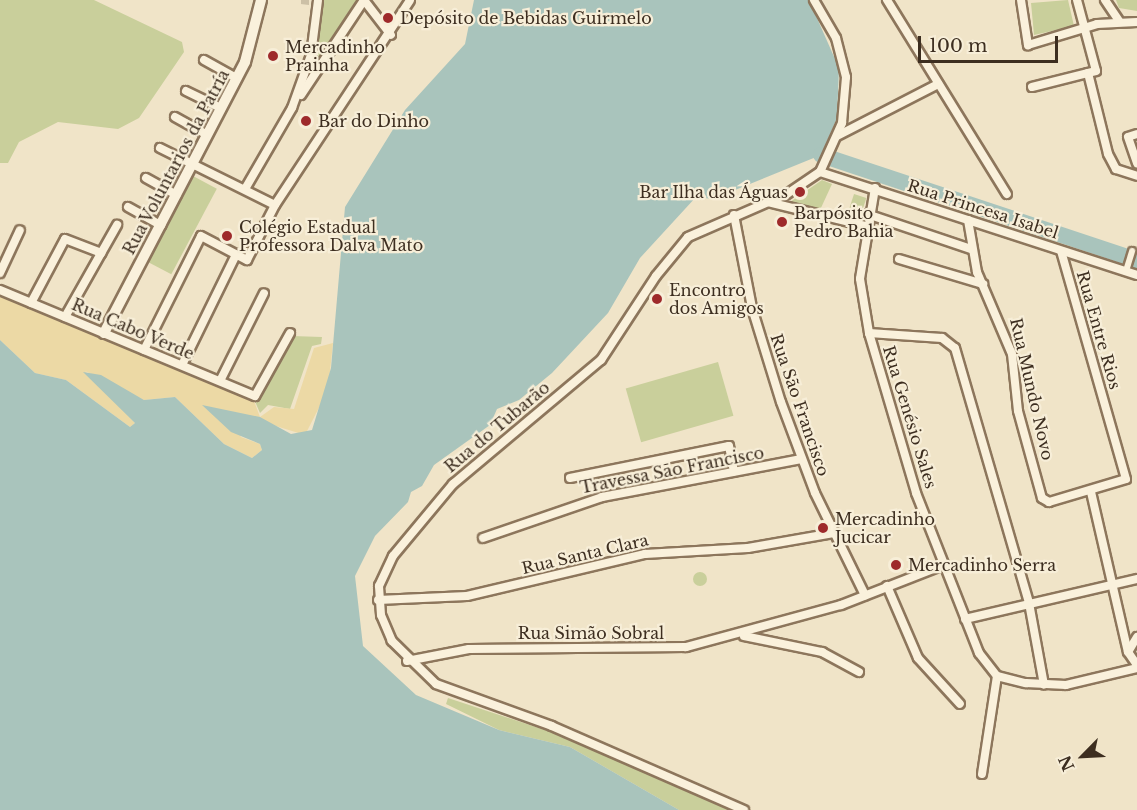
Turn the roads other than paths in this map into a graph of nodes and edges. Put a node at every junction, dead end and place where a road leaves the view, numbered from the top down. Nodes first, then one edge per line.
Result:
1 (261, 0) edge
2 (318, 0) edge
3 (364, 0) edge
4 (410, 0) edge
5 (814, 0) edge
6 (887, 0) edge
7 (1021, 0) edge
8 (1077, 0) edge
9 (1105, 0) edge
10 (1119, 21) junction
11 (1137, 22) edge
12 (1084, 27) junction
13 (391, 35) junction
14 (204, 60) dead end
15 (1088, 73) junction
16 (237, 78) junction
17 (938, 84) junction
18 (1032, 87) dead end
19 (186, 91) dead end
20 (221, 108) junction
21 (292, 108) junction
22 (174, 117) dead end
23 (1137, 134) edge
24 (207, 135) junction
25 (837, 136) junction
26 (160, 148) dead end
27 (1137, 163) edge
28 (192, 165) junction
29 (822, 168) junction
30 (1137, 176) edge
31 (146, 178) dead end
32 (875, 188) junction
33 (246, 189) junction
34 (1007, 194) dead end
35 (177, 195) junction
36 (768, 202) junction
37 (275, 205) junction
38 (128, 207) dead end
39 (867, 214) junction
40 (734, 215) junction
41 (968, 220) junction
42 (117, 225) dead end
43 (161, 225) junction
44 (866, 226) junction
45 (20, 230) dead end
46 (971, 249) junction
47 (1061, 251) junction
48 (1132, 251) dead end
49 (101, 253) junction
50 (236, 255) junction
51 (899, 259) dead end
52 (1126, 271) junction
53 (0, 273) edge
54 (1137, 275) edge
55 (982, 284) junction
56 (0, 290) edge
57 (264, 293) dead end
58 (31, 303) junction
59 (65, 317) junction
60 (104, 333) junction
61 (290, 333) dead end
62 (868, 333) junction
63 (144, 350) junction
64 (182, 365) junction
65 (220, 381) junction
66 (801, 459) junction
67 (734, 472) junction
68 (570, 477) dead end
69 (1091, 492) junction
70 (834, 533) junction
71 (483, 538) dead end
72 (944, 565) junction
73 (1137, 579) edge
74 (1112, 585) junction
75 (887, 586) junction
76 (865, 595) junction
77 (378, 600) junction
78 (1029, 603) junction
79 (964, 619) junction
80 (741, 636) junction
81 (1137, 637) edge
82 (1128, 652) junction
83 (407, 661) junction
84 (1137, 666) edge
85 (859, 672) dead end
86 (997, 676) junction
87 (1044, 685) junction
88 (960, 704) dead end
89 (982, 774) dead end
90 (744, 810) edge

1 - 16 street, Rua Voluntarios da Patría
2 - 21 street
3 - 13 street
3 - 21 street
4 - 13 street
5 - 25 street
6 - 17 street
7 - 12 street
8 - 12 street
9 - 10 street
10 - 11 street
10 - 12 street
12 - 15 street
13 - 37 street
14 - 16 street
15 - 18 street
15 - 30 street
16 - 20 street, Rua Voluntarios da Patría
17 - 25 street
17 - 34 street
19 - 20 street
20 - 24 street, Rua Voluntarios da Patría
21 - 33 street
22 - 24 street
23 - 27 street
24 - 28 street, Rua Voluntarios da Patría
25 - 29 street
26 - 28 street
28 - 33 street
28 - 35 street, Rua Voluntarios da Patría
29 - 32 street, Rua Princesa Isabel
29 - 36 street, Rua do Tubarão
31 - 35 street
32 - 39 street, Rua Genésio Sales
32 - 41 street, Rua Princesa Isabel
33 - 37 street
35 - 43 street, Rua Voluntarios da Patría
36 - 40 street, Rua do Tubarão
36 - 44 street
37 - 50 street
38 - 43 street
39 - 44 street, Rua Genésio Sales
39 - 46 street
40 - 66 street, Rua São Francisco
40 - 77 street, Rua do Tubarão
41 - 46 street, Rua Mundo Novo
41 - 47 street, Rua Princesa Isabel
42 - 49 street
43 - 60 street, Rua Voluntarios da Patría
44 - 62 street, Rua Genésio Sales
45 - 53 street
46 - 55 street, Rua Mundo Novo
47 - 52 street, Rua Princesa Isabel
47 - 69 street, Rua Entre Rios
48 - 52 street
49 - 58 street
49 - 59 street
50 - 63 street
50 - 64 street
51 - 55 street
52 - 54 street, Rua Princesa Isabel
55 - 69 street, Rua Mundo Novo
56 - 58 street, Rua Cabo Verde
57 - 65 street
58 - 59 street, Rua Cabo Verde
59 - 60 street, Rua Cabo Verde
60 - 63 street, Rua Cabo Verde
61 - 65 street, Rua Cabo Verde
62 - 72 street, Rua Genésio Sales
62 - 78 street
63 - 64 street, Rua Cabo Verde
64 - 65 street, Rua Cabo Verde
66 - 67 street, Travessa Sāo Francisco
66 - 70 street, Rua São Francisco
67 - 68 street
67 - 71 street, Travessa Sāo Francisco
69 - 74 street
70 - 76 street, Rua São Francisco
70 - 77 street, Rua Santa Clara
72 - 75 street, Rua Simão Sobral
72 - 79 street, Rua Genésio Sales
73 - 74 street
74 - 78 street
74 - 82 street
75 - 76 street, Rua Simão Sobral
75 - 88 street
76 - 80 street, Rua Simão Sobral
77 - 83 street
78 - 79 street
78 - 87 street
79 - 86 street, Rua Genésio Sales
80 - 83 street, Rua Simão Sobral
80 - 85 street
81 - 82 street
82 - 84 street
83 - 90 street
84 - 87 street
86 - 87 street
86 - 89 street

